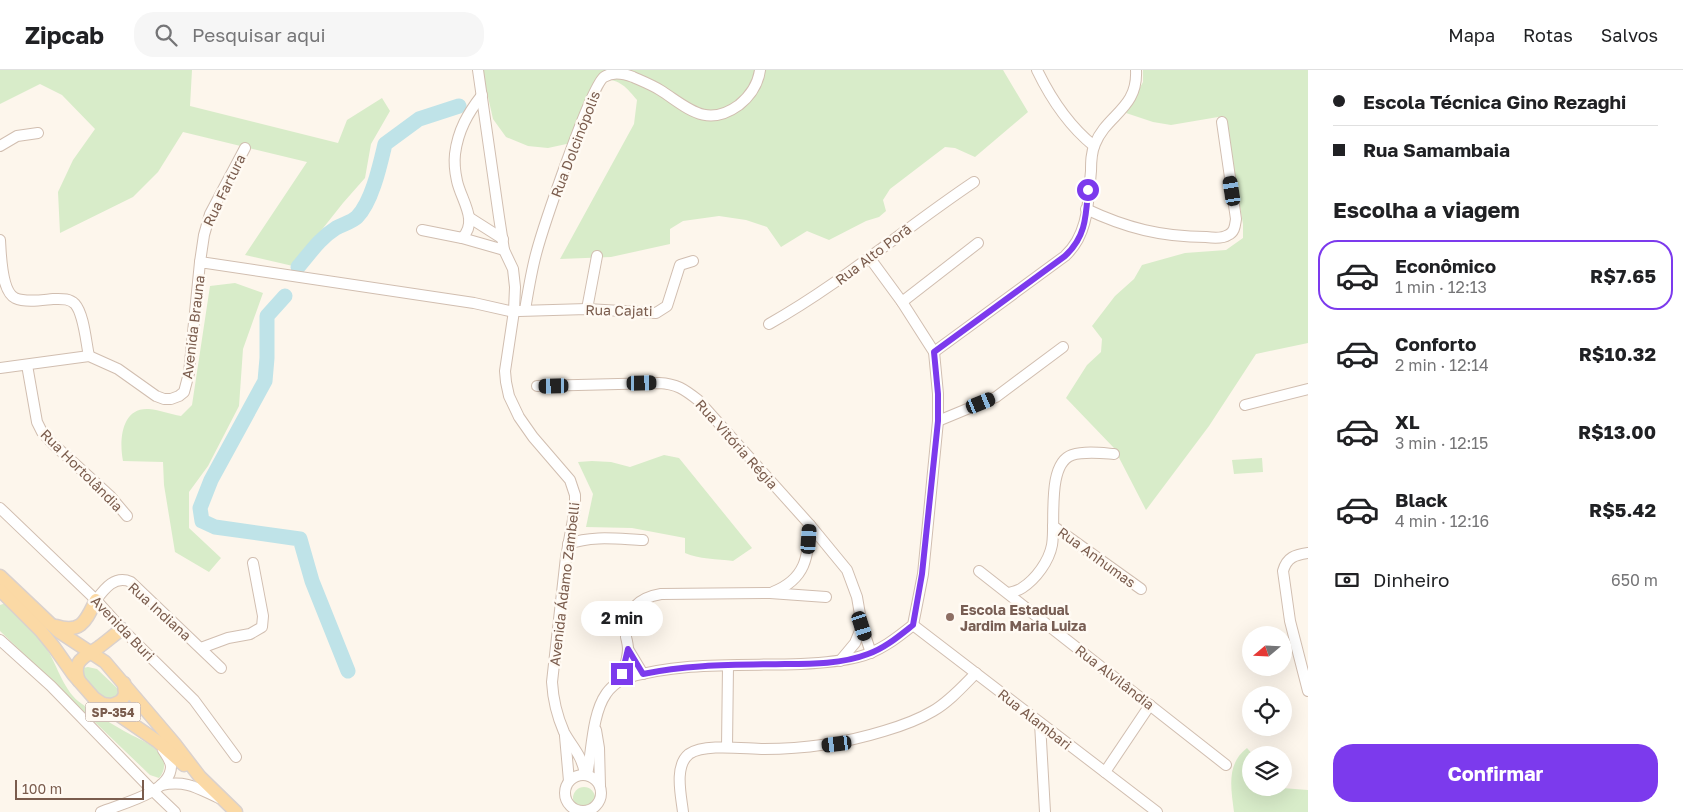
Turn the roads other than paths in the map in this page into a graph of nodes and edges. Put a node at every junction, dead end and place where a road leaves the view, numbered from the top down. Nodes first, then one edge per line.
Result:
1 (478, 70) edge
2 (760, 70) edge
3 (1037, 70) edge
4 (1136, 70) edge
5 (482, 95) junction
6 (1222, 122) dead end
7 (38, 133) dead end
8 (0, 146) edge
9 (1094, 146) junction
10 (244, 148) dead end
11 (974, 182) dead end
12 (1086, 208) junction
13 (470, 218) junction
14 (422, 230) dead end
15 (462, 238) junction
16 (0, 240) edge
17 (978, 243) dead end
18 (504, 244) junction
19 (597, 256) dead end
20 (869, 257) junction
21 (693, 261) dead end
22 (200, 262) junction
23 (902, 302) junction
24 (588, 309) junction
25 (518, 311) junction
26 (769, 324) dead end
27 (1063, 347) dead end
28 (934, 352) junction
29 (89, 356) junction
30 (27, 365) junction
31 (0, 368) edge
32 (537, 386) dead end
33 (1308, 389) edge
34 (1245, 405) dead end
35 (938, 421) junction
36 (1114, 454) dead end
37 (0, 508) edge
38 (128, 516) dead end
39 (810, 525) junction
40 (1053, 526) junction
41 (644, 540) dead end
42 (568, 544) junction
43 (1308, 553) edge
44 (253, 563) dead end
45 (979, 571) dead end
46 (0, 576) edge
47 (1141, 589) dead end
48 (770, 593) junction
49 (2, 594) edge
50 (1008, 594) junction
51 (826, 597) dead end
52 (96, 600) junction
53 (50, 624) junction
54 (913, 625) junction
55 (862, 626) junction
56 (122, 629) junction
57 (0, 640) edge
58 (105, 643) junction
59 (201, 648) junction
60 (628, 649) junction
61 (92, 652) junction
62 (871, 653) junction
63 (840, 661) junction
64 (106, 662) junction
65 (728, 666) junction
66 (221, 668) dead end
67 (976, 673) junction
68 (643, 674) junction
69 (621, 680) junction
70 (79, 681) junction
71 (124, 683) junction
72 (1308, 691) edge
73 (102, 704) junction
74 (1150, 705) junction
75 (1040, 723) junction
76 (595, 726) junction
77 (565, 732) junction
78 (157, 742) junction
79 (727, 747) junction
80 (236, 757) dead end
81 (1226, 765) dead end
82 (1105, 772) junction
83 (586, 775) junction
84 (200, 777) junction
85 (569, 781) junction
86 (600, 786) junction
87 (157, 788) junction
88 (223, 800) junction
89 (601, 800) junction
90 (576, 811) edge
91 (101, 812) edge
92 (175, 812) edge
93 (236, 812) edge
94 (602, 812) edge
95 (683, 812) edge
96 (1045, 812) edge
97 (1156, 812) edge

1 - 5 street, Avenida Ádamo Zambelli
2 - 25 street, Rua Dolcinópolis
3 - 9 street
4 - 9 street
5 - 13 street
5 - 18 street, Avenida Ádamo Zambelli
6 - 12 street
7 - 8 street
9 - 12 street
10 - 22 street, Rua Fartura
11 - 20 street, Rua Alto Porã
12 - 28 street
13 - 15 street
13 - 18 street
14 - 15 street
15 - 18 street
16 - 29 street
17 - 23 street
18 - 25 street, Avenida Ádamo Zambelli
19 - 24 street
20 - 23 street
20 - 26 street, Rua Alto Porã
21 - 24 street, Rua Cajati
22 - 25 street, Avenida Brauna
22 - 29 street, Avenida Brauna
23 - 28 street
24 - 25 street, Rua Cajati
25 - 42 street, Avenida Ádamo Zambelli
27 - 35 street
28 - 35 street
29 - 30 street
30 - 31 street
30 - 38 street, Rua Hortolândia
32 - 39 street, Rua Vitória Régia
33 - 34 street
35 - 54 street
36 - 40 street
37 - 52 street, Avenida Buri
39 - 48 street
39 - 55 street, Rua Vitória Régia
40 - 47 street, Rua Anhumas
40 - 50 street
41 - 42 street
42 - 77 street, Avenida Ádamo Zambelli
43 - 72 street
44 - 59 street
45 - 50 street, Rua Alvilândia
46 - 53 main road, SP-354
48 - 51 street
48 - 60 street
49 - 70 main road, SP-354
50 - 74 street, Rua Alvilândia
52 - 53 main road
52 - 56 street, Avenida Buri
52 - 59 street, Rua Indiana
53 - 61 main road, SP-354
54 - 62 street
54 - 67 street, Rua Alambari
55 - 62 street, Rua Vitória Régia
55 - 63 street
56 - 58 main road
56 - 80 street, Avenida Buri
57 - 87 street
58 - 61 main road
58 - 64 main road
59 - 66 street, Rua Indiana
60 - 68 street
60 - 69 street
61 - 64 main road, SP-354
61 - 70 main road
62 - 63 street
63 - 65 street
64 - 71 main road, SP-354
65 - 68 street
65 - 79 street
67 - 75 street, Rua Alambari
67 - 79 street
68 - 69 street
69 - 76 street
70 - 73 main road, SP-354
71 - 73 main road
71 - 84 main road, SP-354
73 - 78 main road, SP-354
74 - 81 street, Rua Alvilândia
74 - 82 street
75 - 82 street, Rua Alambari
75 - 96 street
76 - 83 street
76 - 86 street
77 - 83 street, Avenida Ádamo Zambelli
77 - 85 street, Avenida Ádamo Zambelli
78 - 84 main road, SP-354
78 - 87 street
79 - 95 street
82 - 97 street, Rua Alambari
83 - 85 street
83 - 86 street
84 - 88 main road, SP-354
85 - 90 street, Avenida Ádamo Zambelli
86 - 89 street
87 - 88 street
87 - 91 street
87 - 92 street
88 - 93 main road, SP-354
89 - 90 street, Avenida Ádamo Zambelli
89 - 94 street

